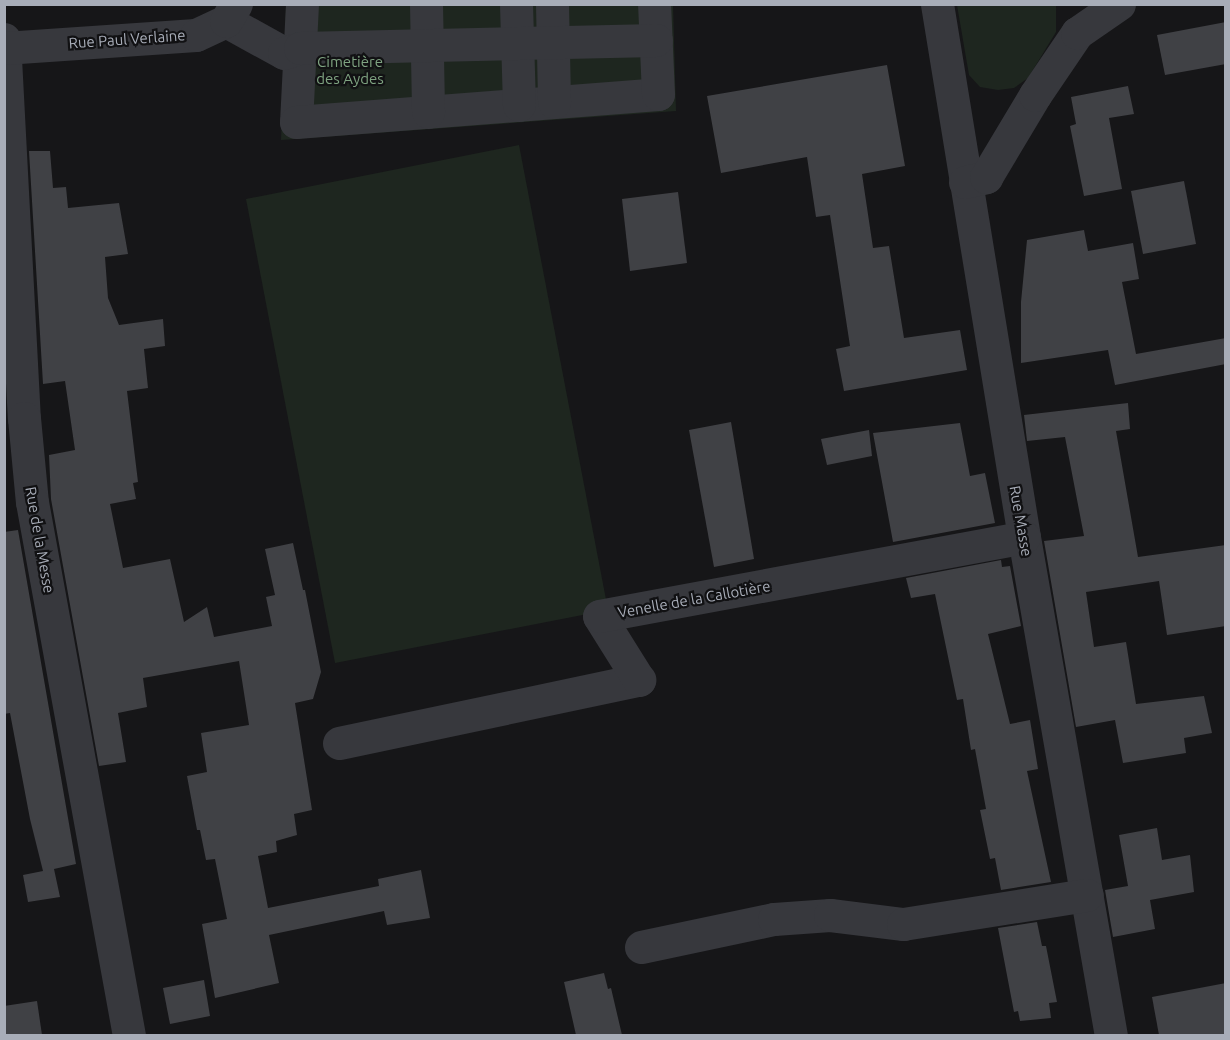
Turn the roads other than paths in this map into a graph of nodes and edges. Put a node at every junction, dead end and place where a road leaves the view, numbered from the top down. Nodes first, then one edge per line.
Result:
1 (302, 4) edge
2 (426, 4) edge
3 (516, 4) edge
4 (552, 4) edge
5 (654, 4) edge
6 (937, 4) edge
7 (1119, 4) edge
8 (231, 13) edge
9 (4, 39) edge
10 (656, 40) junction
11 (553, 42) junction
12 (517, 43) junction
13 (427, 45) junction
14 (5, 48) edge
15 (300, 48) junction
16 (554, 102) junction
17 (519, 105) junction
18 (428, 112) junction
19 (965, 182) junction
20 (1024, 537) junction
21 (339, 743) dead end
22 (1087, 895) junction
23 (641, 947) dead end
24 (129, 1035) edge
25 (1111, 1035) edge

1 - 15 street
2 - 13 street
3 - 12 street
4 - 11 street
5 - 10 street
6 - 19 street, Rue Masse
7 - 19 street
8 - 14 street, Rue Paul Verlaine
8 - 15 street
9 - 14 street, Rue de la Messe
10 - 11 street
10 - 16 street
11 - 12 street
11 - 16 street
12 - 13 street
12 - 17 street
13 - 15 street
13 - 18 street
14 - 24 street, Rue de la Messe
15 - 18 street
16 - 17 street
17 - 18 street
19 - 20 street, Rue Masse
20 - 21 street, Venelle de la Callotière
20 - 22 street, Rue Masse
22 - 23 street
22 - 25 street, Rue Masse

